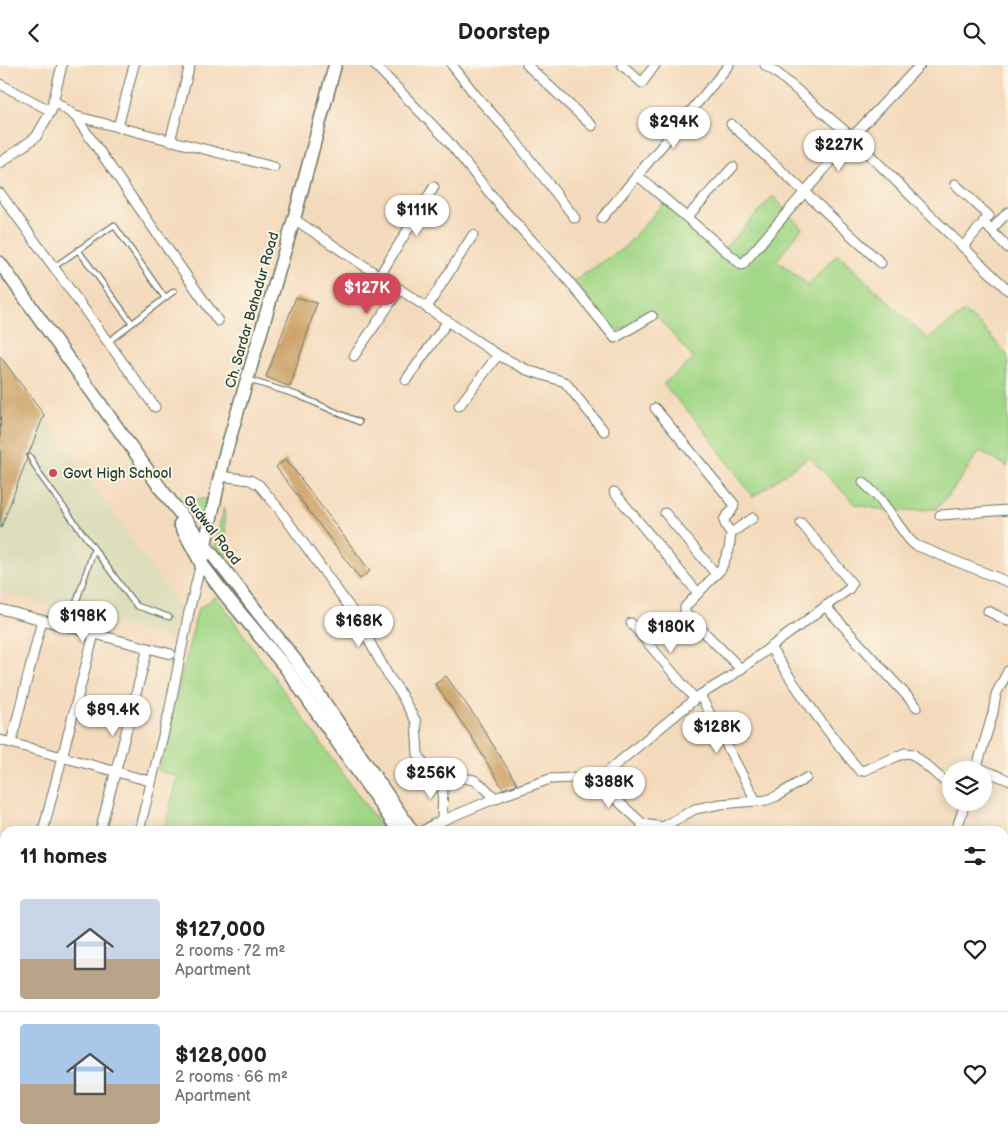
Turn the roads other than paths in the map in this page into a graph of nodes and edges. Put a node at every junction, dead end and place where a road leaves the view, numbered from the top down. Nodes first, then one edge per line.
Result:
1 (62, 65) edge
2 (134, 65) edge
3 (190, 65) edge
4 (336, 65) edge
5 (375, 65) edge
6 (452, 65) edge
7 (527, 65) edge
8 (622, 65) edge
9 (655, 65) edge
10 (729, 65) edge
11 (765, 65) edge
12 (920, 65) edge
13 (0, 84) edge
14 (53, 100) junction
15 (51, 111) junction
16 (75, 116) junction
17 (731, 123) dead end
18 (592, 126) dead end
19 (118, 127) junction
20 (852, 137) junction
21 (170, 141) junction
22 (0, 163) edge
23 (274, 167) dead end
24 (733, 167) dead end
25 (637, 175) junction
26 (955, 184) dead end
27 (434, 187) dead end
28 (806, 192) junction
29 (0, 193) edge
30 (1008, 212) edge
31 (687, 217) junction
32 (602, 218) dead end
33 (294, 219) junction
34 (576, 219) dead end
35 (983, 223) junction
36 (990, 230) junction
37 (473, 235) dead end
38 (963, 247) junction
39 (1008, 247) edge
40 (78, 250) junction
41 (0, 263) edge
42 (881, 263) dead end
43 (54, 267) junction
44 (380, 275) junction
45 (400, 289) junction
46 (1008, 290) edge
47 (174, 291) dead end
48 (165, 297) junction
49 (427, 307) junction
50 (652, 315) dead end
51 (218, 321) dead end
52 (448, 321) junction
53 (132, 323) junction
54 (108, 342) junction
55 (354, 355) dead end
56 (498, 355) junction
57 (248, 379) junction
58 (406, 381) dead end
59 (459, 406) dead end
60 (155, 407) dead end
61 (656, 407) dead end
62 (359, 422) dead end
63 (604, 431) dead end
64 (30, 457) dead end
65 (220, 476) junction
66 (864, 482) dead end
67 (162, 489) junction
68 (614, 493) dead end
69 (1008, 510) edge
70 (665, 513) dead end
71 (940, 515) dead end
72 (753, 518) dead end
73 (801, 523) dead end
74 (731, 533) junction
75 (204, 545) junction
76 (94, 549) junction
77 (201, 563) junction
78 (716, 574) junction
79 (1008, 582) edge
80 (698, 593) junction
81 (825, 606) junction
82 (0, 609) edge
83 (988, 611) dead end
84 (169, 617) dead end
85 (42, 620) junction
86 (1008, 621) edge
87 (631, 623) dead end
88 (68, 627) junction
89 (94, 634) junction
90 (770, 647) junction
91 (148, 648) junction
92 (171, 654) dead end
93 (742, 669) junction
94 (1008, 671) edge
95 (697, 697) junction
96 (917, 707) dead end
97 (0, 740) edge
98 (11, 743) junction
99 (61, 756) junction
100 (978, 761) edge
101 (117, 771) junction
102 (438, 774) junction
103 (992, 774) edge
104 (806, 778) dead end
105 (942, 779) edge
106 (146, 780) dead end
107 (1008, 781) edge
108 (597, 782) junction
109 (496, 799) junction
110 (756, 801) junction
111 (962, 811) edge
112 (442, 821) junction
113 (44, 826) edge
114 (101, 826) edge
115 (140, 826) edge
116 (396, 826) edge
117 (409, 826) edge
118 (432, 826) edge
119 (640, 826) edge
120 (665, 826) edge
121 (958, 826) edge

1 - 14 street
2 - 19 street
3 - 21 street
4 - 33 main road, Ch. Sardar Bahadur Road
5 - 50 street
6 - 34 street
7 - 18 street
8 - 9 street
10 - 25 street
11 - 20 street
12 - 20 street
13 - 15 street
14 - 15 street
14 - 16 street
15 - 22 street
16 - 19 street
16 - 51 street
17 - 28 street
19 - 21 street
20 - 28 street
20 - 38 street
21 - 23 street
24 - 31 street
25 - 31 street
25 - 32 street
26 - 35 street
27 - 44 street
28 - 31 street
28 - 42 street
29 - 43 street
30 - 36 street
33 - 44 street
33 - 57 main road, Ch. Sardar Bahadur Road
35 - 36 street
35 - 38 street
36 - 39 street
37 - 49 street
38 - 46 street
40 - 43 lane
40 - 48 lane
40 - 53 lane
41 - 67 main road
43 - 54 street
44 - 45 street
45 - 49 street
45 - 55 street
47 - 48 lane
48 - 53 lane
49 - 52 street
52 - 56 street
52 - 58 street
53 - 54 lane
54 - 60 street
56 - 59 street
56 - 63 street
57 - 62 lane
57 - 65 main road, Ch. Sardar Bahadur Road
61 - 74 street
64 - 76 lane
65 - 75 main road, Ch. Sardar Bahadur Road
65 - 102 street
66 - 79 street
67 - 75 main road, Gudwal Road
67 - 77 main road, Gudwal Road
68 - 80 street
69 - 71 street
70 - 78 street
72 - 74 street
73 - 81 street
74 - 78 street
75 - 77 main road, Ch. Sardar Bahadur Road
75 - 117 main road, Gudwal Road
76 - 84 lane
76 - 88 lane
77 - 115 street
77 - 116 main road, Gudwal Road
78 - 80 street
80 - 93 street
81 - 90 street
81 - 96 street
82 - 85 street
83 - 86 street
85 - 88 street
85 - 98 street
87 - 95 street
88 - 89 street
89 - 91 street
89 - 99 street
90 - 93 street
90 - 105 street
91 - 92 street
91 - 101 street
93 - 95 street
94 - 100 street
95 - 108 street
95 - 110 street
97 - 98 street
98 - 99 street
99 - 101 street
99 - 113 street
101 - 106 street
101 - 114 street
102 - 109 street
102 - 112 street
103 - 107 street
104 - 110 street
108 - 109 street
108 - 119 street
109 - 112 street
110 - 120 street
111 - 121 street
112 - 118 street

